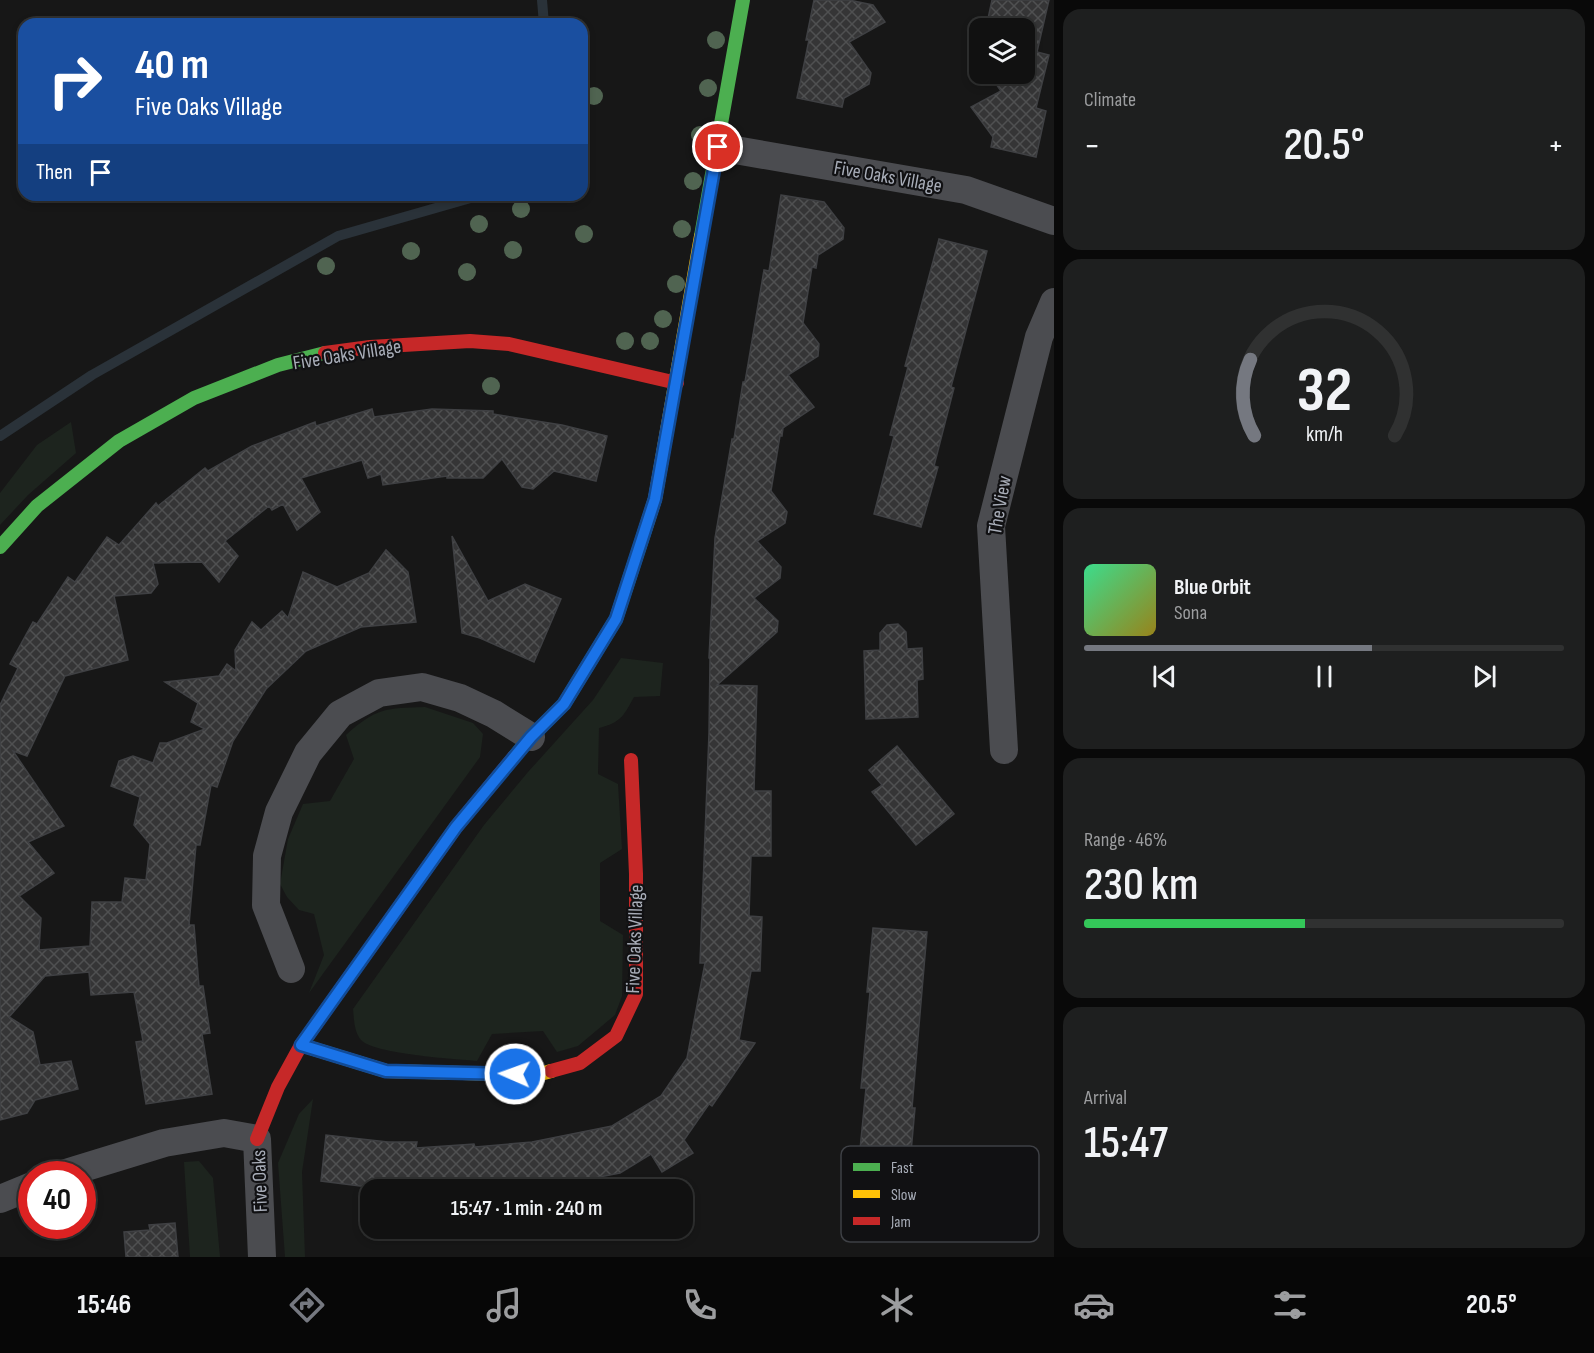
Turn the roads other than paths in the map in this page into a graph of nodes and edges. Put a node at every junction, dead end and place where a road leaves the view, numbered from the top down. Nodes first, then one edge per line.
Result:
1 (743, 0) edge
2 (718, 147) junction
3 (1054, 221) edge
4 (1054, 302) edge
5 (676, 383) junction
6 (0, 547) edge
7 (531, 737) junction
8 (1004, 750) dead end
9 (631, 760) dead end
10 (291, 969) dead end
11 (301, 1045) junction
12 (257, 1139) junction
13 (96, 1164) edge
14 (18, 1192) edge
15 (0, 1199) edge
16 (262, 1257) edge

1 - 2 street
2 - 3 street, Five Oaks Village
2 - 5 street
4 - 8 street, The View
5 - 6 street, Five Oaks Village
5 - 7 street
7 - 10 street
7 - 11 street
9 - 11 street, Five Oaks Village
11 - 12 street
12 - 13 street, Five Oaks
12 - 16 street, Five Oaks
14 - 15 street

